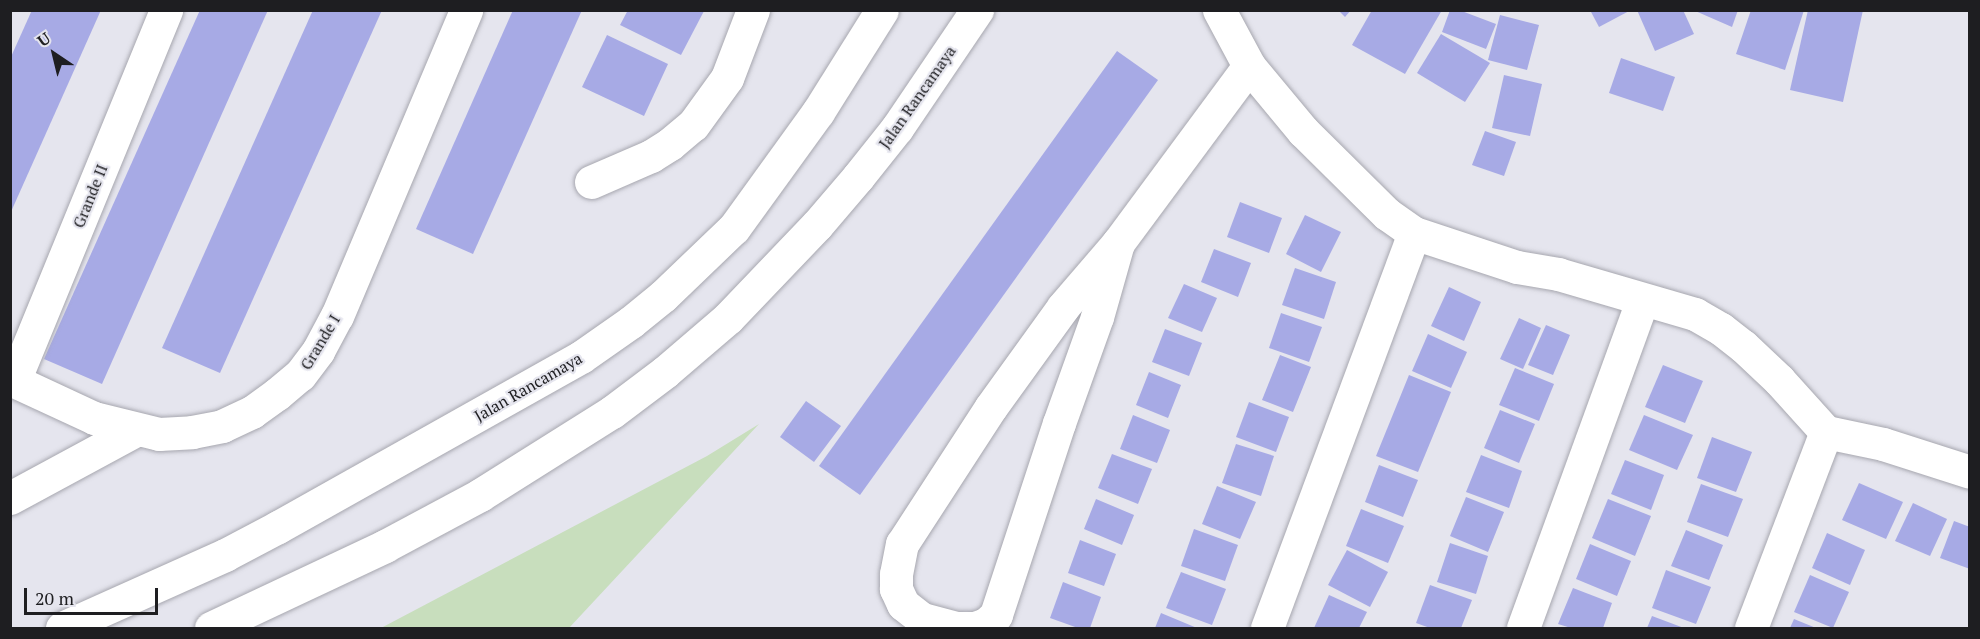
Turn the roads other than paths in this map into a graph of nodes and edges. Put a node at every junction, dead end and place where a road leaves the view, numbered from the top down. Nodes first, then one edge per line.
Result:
1 (166, 10) edge
2 (466, 10) edge
3 (753, 10) edge
4 (882, 10) edge
5 (977, 10) edge
6 (1219, 10) edge
7 (1249, 66) junction
8 (591, 182) dead end
9 (1414, 233) junction
10 (1118, 243) junction
11 (1642, 301) junction
12 (12, 380) edge
13 (136, 430) junction
14 (1826, 432) junction
15 (1970, 472) edge
16 (10, 498) edge
17 (62, 628) edge
18 (211, 628) edge
19 (1267, 628) edge
20 (1524, 628) edge
21 (1751, 628) edge

1 - 12 street, Grande II
2 - 13 street, Grande I
3 - 8 street
4 - 17 street, Jalan Rancamaya
5 - 18 street, Jalan Rancamaya
6 - 7 street
7 - 9 street
7 - 10 street
9 - 11 street
9 - 19 street
10 - 10 street
11 - 14 street
11 - 20 street
12 - 13 street, Grande I
13 - 16 street
14 - 15 street
14 - 21 street

